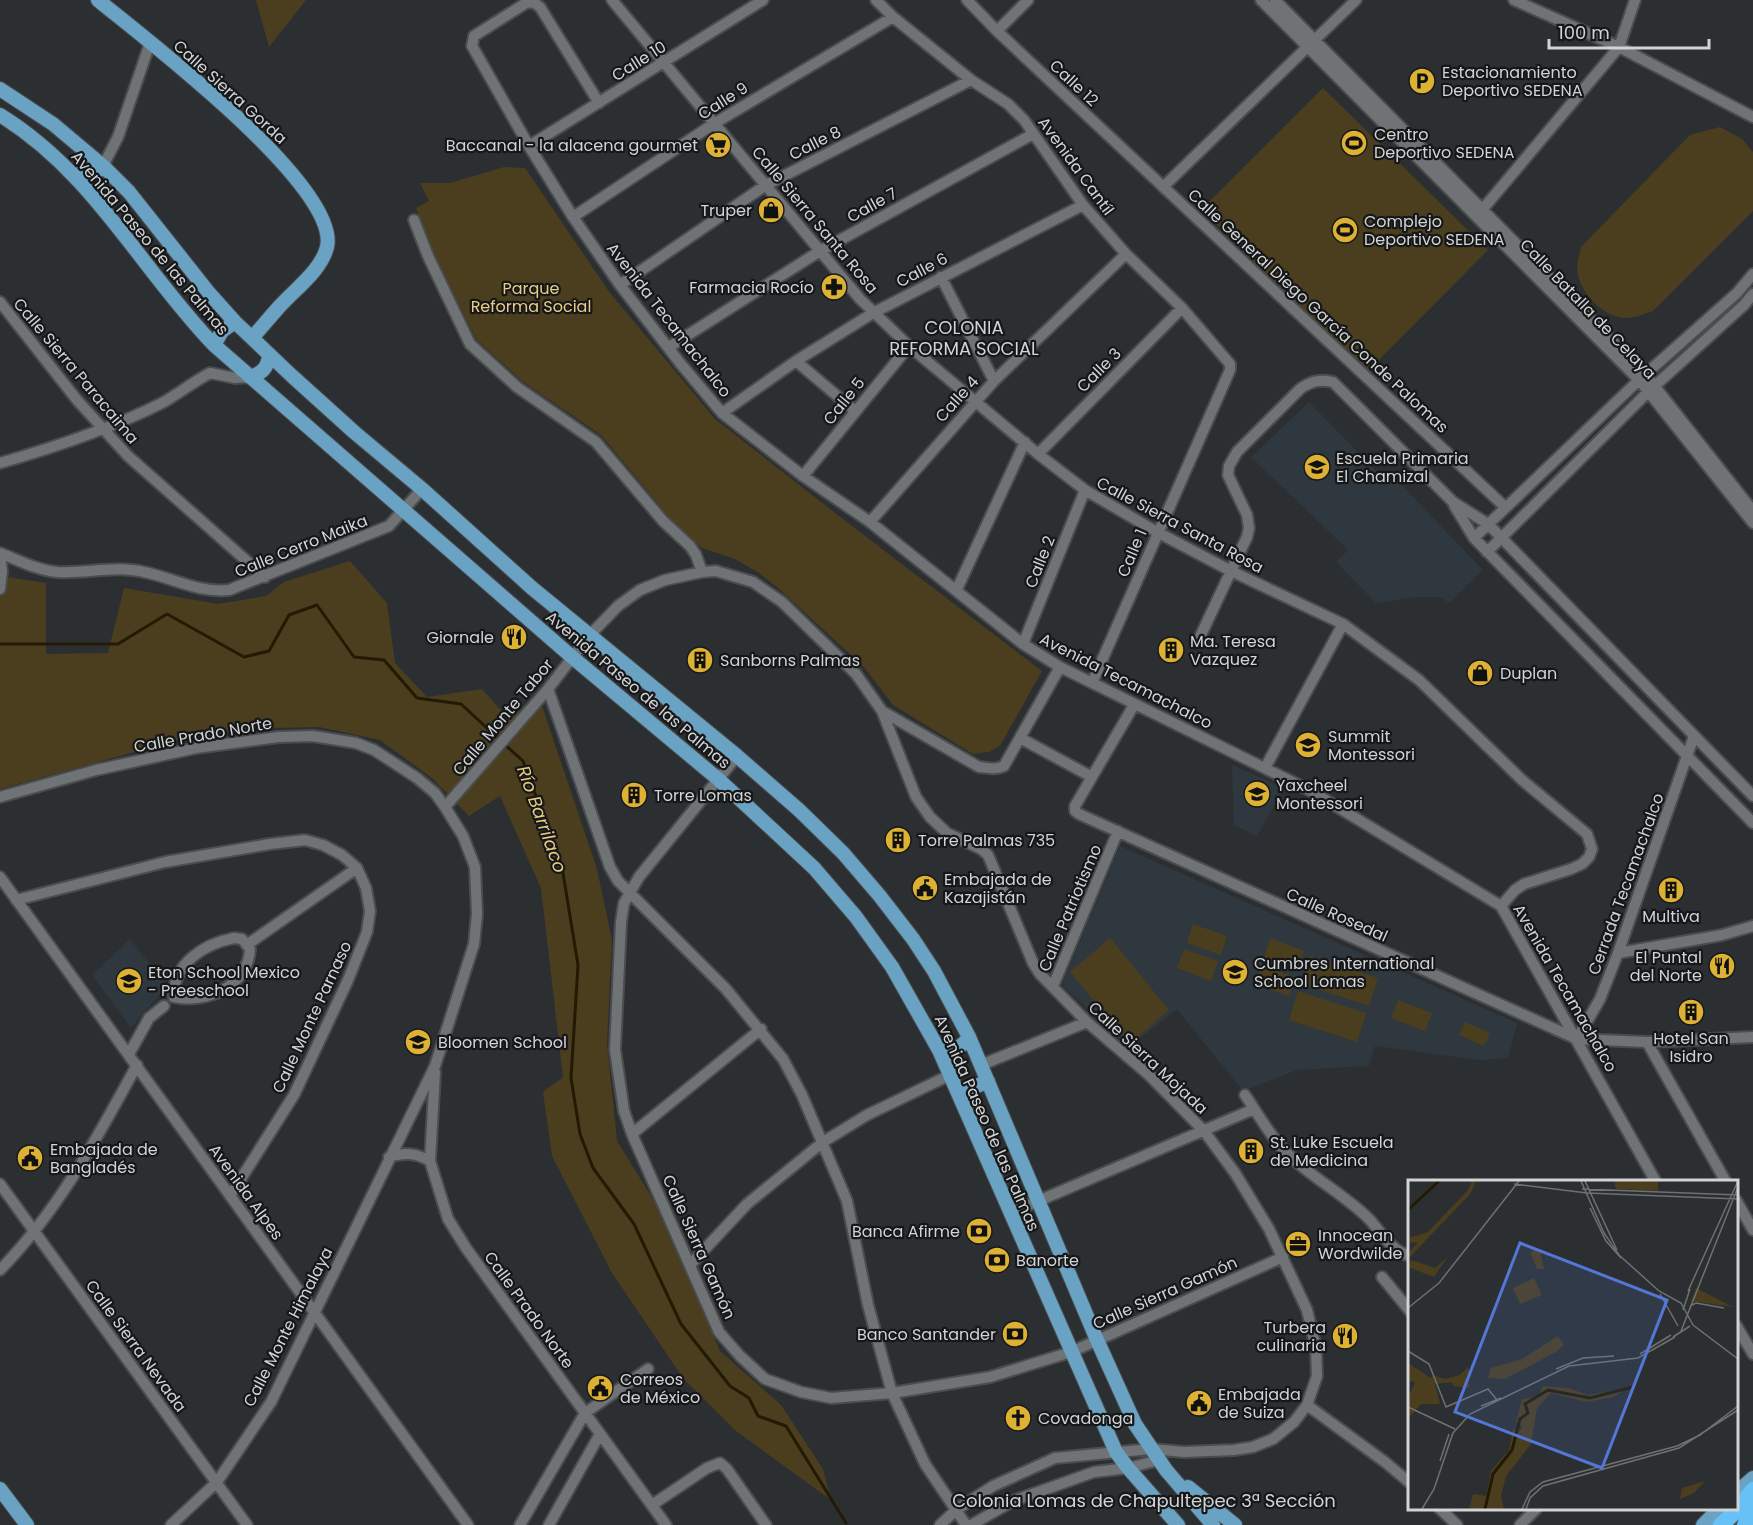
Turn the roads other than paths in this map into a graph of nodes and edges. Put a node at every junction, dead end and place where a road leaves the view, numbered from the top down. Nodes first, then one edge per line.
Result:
1 (99, 0) edge
2 (612, 0) edge
3 (763, 0) edge
4 (876, 0) edge
5 (967, 0) edge
6 (1028, 0) edge
7 (1261, 0) edge
8 (1275, 0) edge
9 (1356, 0) edge
10 (1514, 0) edge
11 (1635, 0) edge
12 (893, 17) junction
13 (997, 31) junction
14 (150, 43) junction
15 (1312, 44) junction
16 (1619, 47) junction
17 (665, 62) junction
18 (971, 80) junction
19 (0, 89) edge
20 (599, 103) junction
21 (0, 115) edge
22 (1753, 117) edge
23 (716, 123) junction
24 (1033, 134) junction
25 (529, 146) junction
26 (103, 166) junction
27 (75, 175) junction
28 (766, 184) junction
29 (1163, 186) junction
30 (1083, 205) junction
31 (1482, 210) junction
32 (573, 217) junction
33 (414, 220) dead end
34 (820, 251) junction
35 (1126, 254) junction
36 (1753, 274) edge
37 (941, 277) junction
38 (620, 285) junction
39 (1753, 294) edge
40 (0, 302) edge
41 (1182, 308) junction
42 (873, 313) junction
43 (235, 322) junction
44 (252, 338) junction
45 (214, 345) junction
46 (909, 346) junction
47 (669, 347) junction
48 (269, 355) junction
49 (796, 361) junction
50 (1230, 370) joint
51 (250, 377) junction
52 (1642, 377) junction
53 (994, 381) junction
54 (1652, 389) junction
55 (976, 400) junction
56 (855, 411) junction
57 (722, 413) junction
58 (102, 430) junction
59 (1025, 442) junction
60 (1038, 454) junction
61 (0, 463) edge
62 (803, 476) junction
63 (422, 489) junction
64 (1085, 490) junction
65 (1453, 502) junction
66 (1505, 507) junction
67 (405, 510) junction
68 (1753, 511) edge
69 (870, 522) junction
70 (1488, 524) junction
71 (1753, 524) edge
72 (1157, 532) junction
73 (1501, 537) junction
74 (1474, 538) junction
75 (1487, 552) junction
76 (0, 554) edge
77 (1231, 571) junction
78 (702, 572) junction
79 (265, 577) junction
80 (0, 589) edge
81 (957, 589) junction
82 (1343, 624) junction
83 (589, 636) junction
84 (1199, 639) dead end
85 (1023, 644) junction
86 (572, 657) junction
87 (1060, 667) junction
88 (1092, 683) junction
89 (548, 689) junction
90 (1134, 705) junction
91 (882, 711) junction
92 (1695, 736) junction
93 (1020, 738) junction
94 (737, 756) junction
95 (1687, 756) junction
96 (1264, 768) junction
97 (1092, 777) junction
98 (1736, 778) junction
99 (718, 779) junction
100 (1722, 790) junction
101 (1753, 796) edge
102 (0, 797) edge
103 (445, 807) junction
104 (1753, 823) edge
105 (1118, 831) junction
106 (357, 868) junction
107 (0, 877) edge
108 (628, 893) junction
109 (16, 900) junction
110 (1501, 906) junction
111 (1753, 926) edge
112 (248, 944) junction
113 (1618, 953) junction
114 (1053, 986) junction
115 (164, 1006) dead end
116 (1087, 1022) junction
117 (761, 1029) junction
118 (969, 1037) junction
119 (1753, 1037) edge
120 (1577, 1039) junction
121 (1647, 1042) junction
122 (939, 1050) junction
123 (129, 1054) junction
124 (136, 1065) junction
125 (981, 1065) junction
126 (435, 1066) junction
127 (950, 1075) junction
128 (988, 1081) junction
129 (959, 1094) junction
130 (1245, 1095) dead end
131 (1254, 1109) junction
132 (1204, 1131) junction
133 (632, 1134) junction
134 (823, 1142) junction
135 (389, 1157) junction
136 (430, 1161) junction
137 (1655, 1180) edge
138 (1725, 1180) edge
139 (0, 1184) edge
140 (230, 1196) junction
141 (1038, 1201) junction
142 (1738, 1202) edge
143 (1010, 1213) junction
144 (1753, 1230) edge
145 (34, 1233) junction
146 (1408, 1255) edge
147 (1283, 1257) junction
148 (690, 1265) junction
149 (0, 1270) edge
150 (1382, 1277) dead end
151 (1408, 1309) edge
152 (315, 1312) junction
153 (1738, 1327) edge
154 (1097, 1340) junction
155 (1071, 1352) junction
156 (1753, 1354) edge
157 (648, 1369) dead end
158 (892, 1393) junction
159 (1307, 1405) junction
160 (585, 1413) junction
161 (600, 1434) junction
162 (1116, 1452) junction
163 (1159, 1460) junction
164 (1128, 1468) junction
165 (1753, 1478) edge
166 (1408, 1481) edge
167 (217, 1482) junction
168 (0, 1489) edge
169 (1753, 1490) edge
170 (1738, 1492) edge
171 (652, 1505) junction
172 (1738, 1506) edge
173 (956, 1510) junction
174 (1440, 1510) edge
175 (1536, 1510) edge
176 (1719, 1510) edge
177 (1735, 1510) edge
178 (1753, 1511) edge
179 (27, 1525) edge
180 (171, 1525) edge
181 (247, 1525) edge
182 (468, 1525) edge
183 (520, 1525) edge
184 (549, 1525) edge
185 (666, 1525) edge
186 (766, 1525) edge
187 (940, 1525) edge
188 (966, 1525) edge
189 (971, 1525) edge
190 (1178, 1525) edge
191 (1214, 1525) edge
192 (1235, 1525) edge
193 (1457, 1525) edge
194 (1520, 1525) edge
195 (1703, 1525) edge
196 (1721, 1525) edge
197 (1745, 1525) edge

1 - 14 main road, Calle Sierra Gorda
2 - 17 street, Calle Sierra Santa Rosa
3 - 17 street, Calle 10
4 - 12 street, Avenida Cantíl
5 - 13 street, Calle 12
6 - 13 street
7 - 15 street, Calle Batalla de Celaya
8 - 15 street, Calle Batalla de Celaya
9 - 15 street
10 - 16 street
11 - 16 street
12 - 18 street, Avenida Cantíl
12 - 23 street, Calle 9
13 - 29 street, Calle 12
14 - 26 street
14 - 44 main road, Calle Sierra Gorda
15 - 29 street
15 - 31 street, Calle Batalla de Celaya
15 - 52 street, Calle Batalla de Celaya
16 - 22 street
16 - 31 street
17 - 20 street, Calle 10
17 - 23 street, Calle Sierra Santa Rosa
18 - 24 street, Avenida Cantíl
18 - 28 street, Calle 8
19 - 26 main road, Avenida Paseo de las Palmas
20 - 25 street, Calle 10
20 - 25 street, Avenida Tecamachalco
21 - 27 main road, Avenida Paseo de las Palmas
23 - 28 street, Calle Sierra Santa Rosa
23 - 32 street, Calle 9
24 - 30 street, Avenida Cantíl
24 - 34 street, Calle 7
25 - 32 street, Avenida Tecamachalco
26 - 27 main road
26 - 43 main road, Avenida Paseo de las Palmas
27 - 45 main road, Avenida Paseo de las Palmas
28 - 34 street, Calle Sierra Santa Rosa
28 - 38 street, Calle 8
29 - 66 street, Calle General Diego García Conde Palomas
30 - 35 street, Avenida Cantíl
30 - 37 street, Calle 6
31 - 52 street, Calle Batalla de Celaya
32 - 38 street, Avenida Tecamachalco
33 - 78 street
34 - 42 street, Calle Sierra Santa Rosa
34 - 47 street, Calle 7
35 - 41 street, Avenida Cantíl
35 - 53 street, Calle 4
36 - 52 street
37 - 42 street, Calle 6
37 - 53 street
38 - 47 street, Avenida Tecamachalco
39 - 54 street
40 - 58 street, Calle Sierra Paracaima
41 - 50 street, Avenida Cantíl
41 - 60 street, Calle 3
42 - 46 street, Calle Sierra Santa Rosa
42 - 49 street, Calle 6
43 - 44 main road, Avenida Paseo de las Palmas
43 - 45 main road
44 - 48 main road, Avenida Paseo de las Palmas
45 - 51 main road, Avenida Paseo de las Palmas
46 - 55 street, Calle Sierra Santa Rosa
46 - 56 street, Calle 5
47 - 57 street, Avenida Tecamachalco
48 - 51 main road
48 - 63 main road, Avenida Paseo de las Palmas
49 - 56 street
49 - 57 street, Calle 6
50 - 72 street, Calle 1
51 - 58 street
51 - 67 main road, Avenida Paseo de las Palmas
52 - 54 street, Calle Batalla de Celaya
52 - 66 street
53 - 55 street, Calle 4
54 - 68 street, Calle Batalla de Celaya
54 - 71 street, Calle Batalla de Celaya
54 - 73 street
55 - 59 street, Calle Sierra Santa Rosa
55 - 69 street, Calle 4
56 - 62 street, Calle 5
57 - 62 street, Avenida Tecamachalco
58 - 61 street
58 - 79 street, Calle Sierra Paracaima
59 - 60 street, Calle Sierra Santa Rosa
59 - 81 street
60 - 64 street, Calle Sierra Santa Rosa
62 - 69 street, Avenida Tecamachalco
63 - 67 street, Calle Cerro Maika
63 - 83 main road, Avenida Paseo de las Palmas
64 - 72 street, Calle Sierra Santa Rosa
64 - 85 street, Calle 2
65 - 70 street
65 - 74 street
65 - 77 street
66 - 70 street
67 - 79 street, Calle Cerro Maika
67 - 86 main road, Avenida Paseo de las Palmas
69 - 81 street, Avenida Tecamachalco
70 - 73 street
70 - 74 street
72 - 77 street, Calle Sierra Santa Rosa
72 - 88 street, Calle 1
73 - 75 street
73 - 92 street
74 - 75 street
75 - 95 street
76 - 79 street, Calle Cerro Maika
76 - 80 street
77 - 82 street, Calle Sierra Santa Rosa
77 - 84 street
78 - 83 street, Calle Monte Tabor
78 - 91 street, Calle Sierra Mojada
81 - 85 street, Avenida Tecamachalco
82 - 96 street
82 - 110 street, Calle Sierra Santa Rosa
83 - 86 street, Calle Monte Tabor
83 - 94 main road, Avenida Paseo de las Palmas
85 - 87 street, Avenida Tecamachalco
86 - 89 street, Calle Monte Tabor
86 - 99 main road, Avenida Paseo de las Palmas
87 - 88 street, Avenida Tecamachalco
87 - 93 street
88 - 90 street, Avenida Tecamachalco
89 - 103 street, Calle Monte Tabor
89 - 108 street
90 - 96 street, Avenida Tecamachalco
90 - 97 street, Calle Patriotismo
91 - 93 street
91 - 114 street, Calle Sierra Mojada
92 - 95 street, Cerrada Tecamachalco
92 - 98 street
93 - 97 street
94 - 99 street
94 - 118 main road, Avenida Paseo de las Palmas
95 - 100 street
95 - 113 street, Cerrada Tecamachalco
96 - 110 street, Avenida Tecamachalco
97 - 105 street, Calle Patriotismo
98 - 100 street
98 - 101 street
99 - 108 street
99 - 122 main road, Avenida Paseo de las Palmas
100 - 104 street
102 - 103 street, Calle Prado Norte
103 - 126 street, Calle Prado Norte
105 - 114 street, Calle Patriotismo
105 - 120 street, Calle Rosedal
106 - 109 street
106 - 112 street
106 - 140 street, Calle Monte Parnaso
107 - 109 street, Avenida Alpes
108 - 117 street
108 - 133 street, Calle Sierra Gamón
109 - 123 street, Avenida Alpes
110 - 120 street, Avenida Tecamachalco
111 - 113 street
112 - 112 street
113 - 120 street, Cerrada Tecamachalco
114 - 116 street, Calle Sierra Mojada
115 - 123 street
116 - 125 street
116 - 132 street, Calle Sierra Mojada
117 - 133 street
117 - 134 street
118 - 122 main road
118 - 125 main road, Avenida Paseo de las Palmas
119 - 121 street
120 - 121 street
120 - 137 street, Avenida Tecamachalco
121 - 138 street
122 - 127 main road, Avenida Paseo de las Palmas
123 - 124 street, Avenida Alpes
124 - 140 street, Avenida Alpes
124 - 145 street
125 - 128 main road, Avenida Paseo de las Palmas
126 - 135 street, Calle Prado Norte
126 - 136 street, Calle Prado Norte
127 - 129 main road, Avenida Paseo de las Palmas
127 - 134 street
128 - 129 main road
128 - 141 main road, Avenida Paseo de las Palmas
129 - 143 main road, Avenida Paseo de las Palmas
130 - 131 street
131 - 132 street
131 - 146 street
132 - 141 street
132 - 147 street, Calle Sierra Mojada
133 - 148 street, Calle Sierra Gamón
134 - 148 street
134 - 158 street
135 - 136 street
135 - 152 street, Calle Monte Himalaya
136 - 160 street, Calle Prado Norte
139 - 145 street, Calle Sierra Nevada
140 - 152 street, Avenida Alpes
141 - 143 street
141 - 154 main road, Avenida Paseo de las Palmas
142 - 144 street
143 - 155 main road, Avenida Paseo de las Palmas
145 - 149 street
145 - 167 street, Calle Sierra Nevada
147 - 154 street, Calle Sierra Gamón
147 - 159 street, Calle Sierra Mojada
148 - 158 street, Calle Sierra Gamón
150 - 151 street
152 - 167 street, Calle Monte Himalaya
152 - 182 street, Avenida Alpes
153 - 156 street
154 - 155 street, Calle Sierra Gamón
154 - 163 main road, Avenida Paseo de las Palmas
155 - 158 street, Calle Sierra Gamón
155 - 162 main road, Avenida Paseo de las Palmas
157 - 160 street
158 - 173 street
159 - 163 street, Calle Sierra Mojada
159 - 166 street
160 - 161 street, Calle Prado Norte
160 - 183 street
161 - 171 street, Calle Prado Norte
161 - 184 street
162 - 163 street, Calle Sierra Mojada
162 - 164 main road, Avenida Paseo de las Palmas
162 - 173 street, Calle Sierra Mojada
163 - 164 street, Calle Sierra Mojada
163 - 191 main road, Avenida Paseo de las Palmas
163 - 192 main road, Avenida Paseo de las Palmas
164 - 189 street, Calle Sierra Mojada
164 - 190 main road, Avenida Paseo de las Palmas
165 - 170 main road
167 - 180 street, Calle Monte Himalaya
167 - 181 street, Calle Sierra Nevada
168 - 179 main road
169 - 172 highway
171 - 185 street, Calle Prado Norte
171 - 186 street
173 - 187 street, Calle Sierra Mojada
173 - 188 street
174 - 193 street
175 - 194 street
176 - 195 main road
177 - 196 highway
178 - 197 highway

